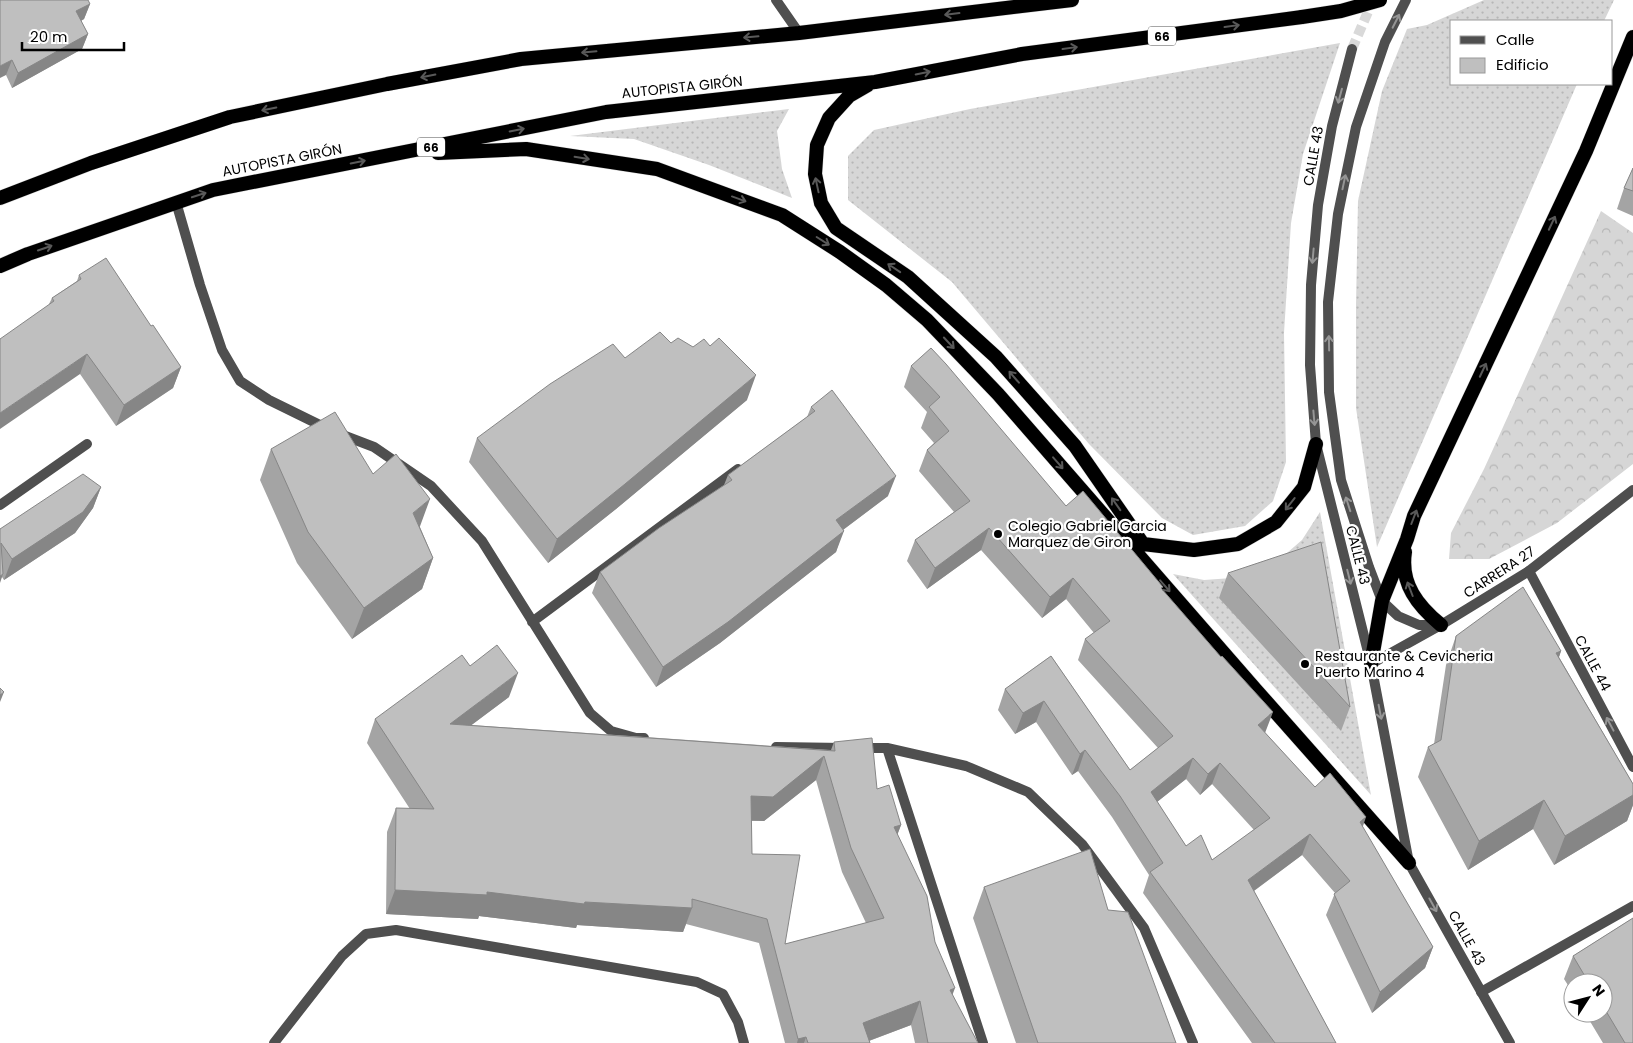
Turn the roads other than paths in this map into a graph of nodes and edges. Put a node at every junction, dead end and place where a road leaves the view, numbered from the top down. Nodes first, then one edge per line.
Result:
1 (776, 0) edge
2 (1015, 0) edge
3 (1072, 0) edge
4 (1380, 0) edge
5 (1406, 0) edge
6 (1000, 8) junction
7 (799, 33) junction
8 (1633, 36) edge
9 (1352, 49) tunnel mouth
10 (875, 82) junction
11 (1613, 85) edge
12 (1613, 85) edge
13 (394, 155) junction
14 (0, 198) edge
15 (176, 202) junction
16 (0, 266) edge
17 (87, 444) dead end
18 (1316, 444) junction
19 (744, 464) edge
20 (1633, 490) edge
21 (0, 505) edge
22 (1406, 539) junction
23 (1529, 572) junction
24 (1382, 601) junction
25 (532, 622) junction
26 (1441, 625) junction
27 (1371, 664) junction
28 (656, 739) edge
29 (764, 747) edge
30 (887, 748) junction
31 (1633, 767) edge
32 (1409, 863) junction
33 (1633, 906) edge
34 (1482, 992) junction
35 (274, 1043) edge
36 (744, 1043) edge
37 (983, 1043) edge
38 (1193, 1043) edge
39 (1510, 1043) edge

1 - 7 street
2 - 6 street
3 - 6 highway
10 -> 4 highway, AUTOPISTA GIRÓN / 66, bridge
24 -> 5 street, CALLE 43
6 -> 7 highway
7 -> 14 highway
12 -> 8 highway
9 -> 18 street, CALLE 43
13 -> 10 highway, AUTOPISTA GIRÓN / 66
18 -> 10 highway
22 -> 11 highway
15 -> 13 highway, AUTOPISTA GIRÓN / 66
13 -> 32 highway
16 -> 15 highway, AUTOPISTA GIRÓN / 66
15 - 25 street
17 - 21 street
18 -> 27 street, CALLE 43
19 - 25 street
20 - 23 street, CARRERA 27
22 - 24 highway
26 -> 22 highway
23 - 26 street, CARRERA 27
31 -> 23 street, CALLE 44
24 - 26 street, CALLE 43
24 - 27 highway
25 - 28 street
26 - 27 street, CARRERA 27
27 -> 32 street, CALLE 43
29 - 30 street
30 - 37 street
30 - 38 street
32 -> 34 street, CALLE 43
33 - 34 street
34 - 39 street, CALLE 43
35 - 36 street

